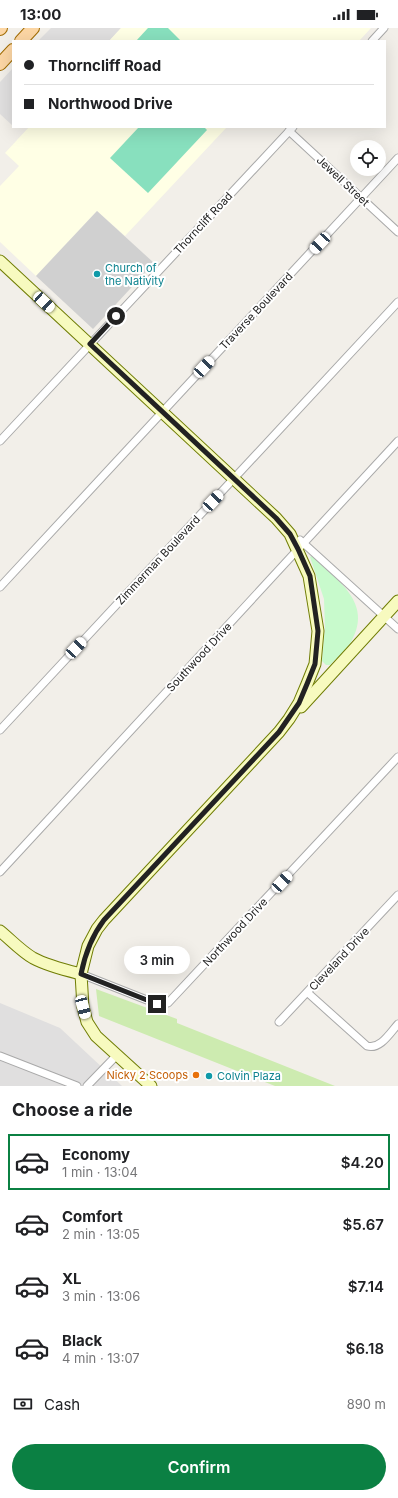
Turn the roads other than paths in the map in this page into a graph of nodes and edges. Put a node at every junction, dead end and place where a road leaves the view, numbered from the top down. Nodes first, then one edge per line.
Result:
1 (33, 28) edge
2 (384, 28) edge
3 (22, 40) edge
4 (373, 40) edge
5 (12, 51) edge
6 (0, 64) edge
7 (291, 129) edge
8 (398, 158) edge
9 (361, 198) junction
10 (398, 232) edge
11 (0, 261) edge
12 (398, 302) edge
13 (90, 344) junction
14 (163, 412) junction
15 (0, 441) edge
16 (398, 441) edge
17 (234, 478) junction
18 (301, 546) junction
19 (0, 587) edge
20 (398, 601) edge
21 (384, 616) junction
22 (398, 629) edge
23 (315, 664) junction
24 (335, 670) junction
25 (288, 720) junction
26 (0, 730) edge
27 (398, 757) edge
28 (0, 872) edge
29 (398, 895) edge
30 (0, 930) edge
31 (81, 974) junction
32 (308, 992) junction
33 (280, 1022) dead end
34 (398, 1024) edge
35 (117, 1055) junction
36 (0, 1056) edge
37 (77, 1086) edge
38 (86, 1086) edge
39 (151, 1086) edge

1 - 3 main road
2 - 4 street
5 - 6 main road
7 - 9 street, Jewell Street
7 - 13 street, Thorncliff Road
8 - 9 street, Traverse Boulevard
9 - 10 street, Jewell Street
9 - 14 street, Traverse Boulevard
11 - 13 street
12 - 17 street, Zimmerman Boulevard
13 - 14 street
13 - 15 street, Thorncliff Road
14 - 17 street
14 - 19 street, Traverse Boulevard
16 - 18 street, Southwood Drive
17 - 18 street
17 - 26 street, Zimmerman Boulevard
18 - 21 street
18 - 23 street
18 - 28 street, Southwood Drive
20 - 21 street
21 - 22 street
21 - 24 street
23 - 24 street
23 - 25 street
24 - 25 street
25 - 31 street
27 - 31 street, Northwood Drive
29 - 32 street, Cleveland Drive
30 - 31 street
31 - 35 street
32 - 33 street, Cleveland Drive
32 - 34 street
35 - 38 street
35 - 39 street
36 - 37 street

